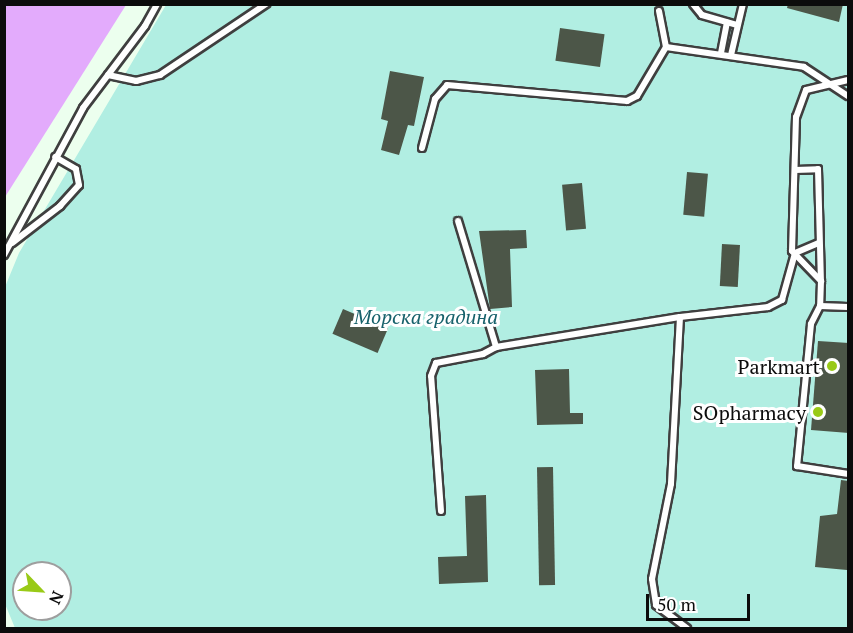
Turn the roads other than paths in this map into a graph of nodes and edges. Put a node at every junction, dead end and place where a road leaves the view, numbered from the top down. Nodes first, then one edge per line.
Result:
1 (157, 4) edge
2 (266, 4) edge
3 (693, 4) edge
4 (743, 4) edge
5 (658, 11) dead end
6 (728, 23) junction
7 (737, 25) junction
8 (666, 47) junction
9 (721, 53) junction
10 (731, 55) junction
11 (108, 75) junction
12 (849, 80) edge
13 (834, 85) junction
14 (849, 96) edge
15 (422, 148) dead end
16 (55, 157) junction
17 (795, 170) junction
18 (458, 221) dead end
19 (818, 243) junction
20 (7, 247) edge
21 (795, 253) junction
22 (4, 255) edge
23 (821, 282) junction
24 (820, 306) junction
25 (849, 307) edge
26 (680, 316) junction
27 (496, 347) junction
28 (849, 474) edge
29 (441, 511) dead end
30 (687, 628) edge

1 - 11 lane
2 - 11 lane
3 - 6 lane
4 - 7 lane
5 - 8 lane
6 - 7 lane
6 - 9 lane
7 - 10 lane
8 - 9 lane
8 - 15 lane
9 - 10 lane
10 - 13 lane
11 - 16 lane
12 - 13 lane
13 - 14 lane
13 - 17 lane
16 - 20 lane
16 - 20 lane
17 - 19 lane
17 - 21 lane
18 - 27 lane
19 - 21 lane
19 - 23 lane
20 - 22 lane
21 - 23 lane
21 - 26 lane
23 - 24 lane
24 - 25 lane
24 - 28 lane
26 - 27 lane
26 - 30 lane
27 - 29 lane

